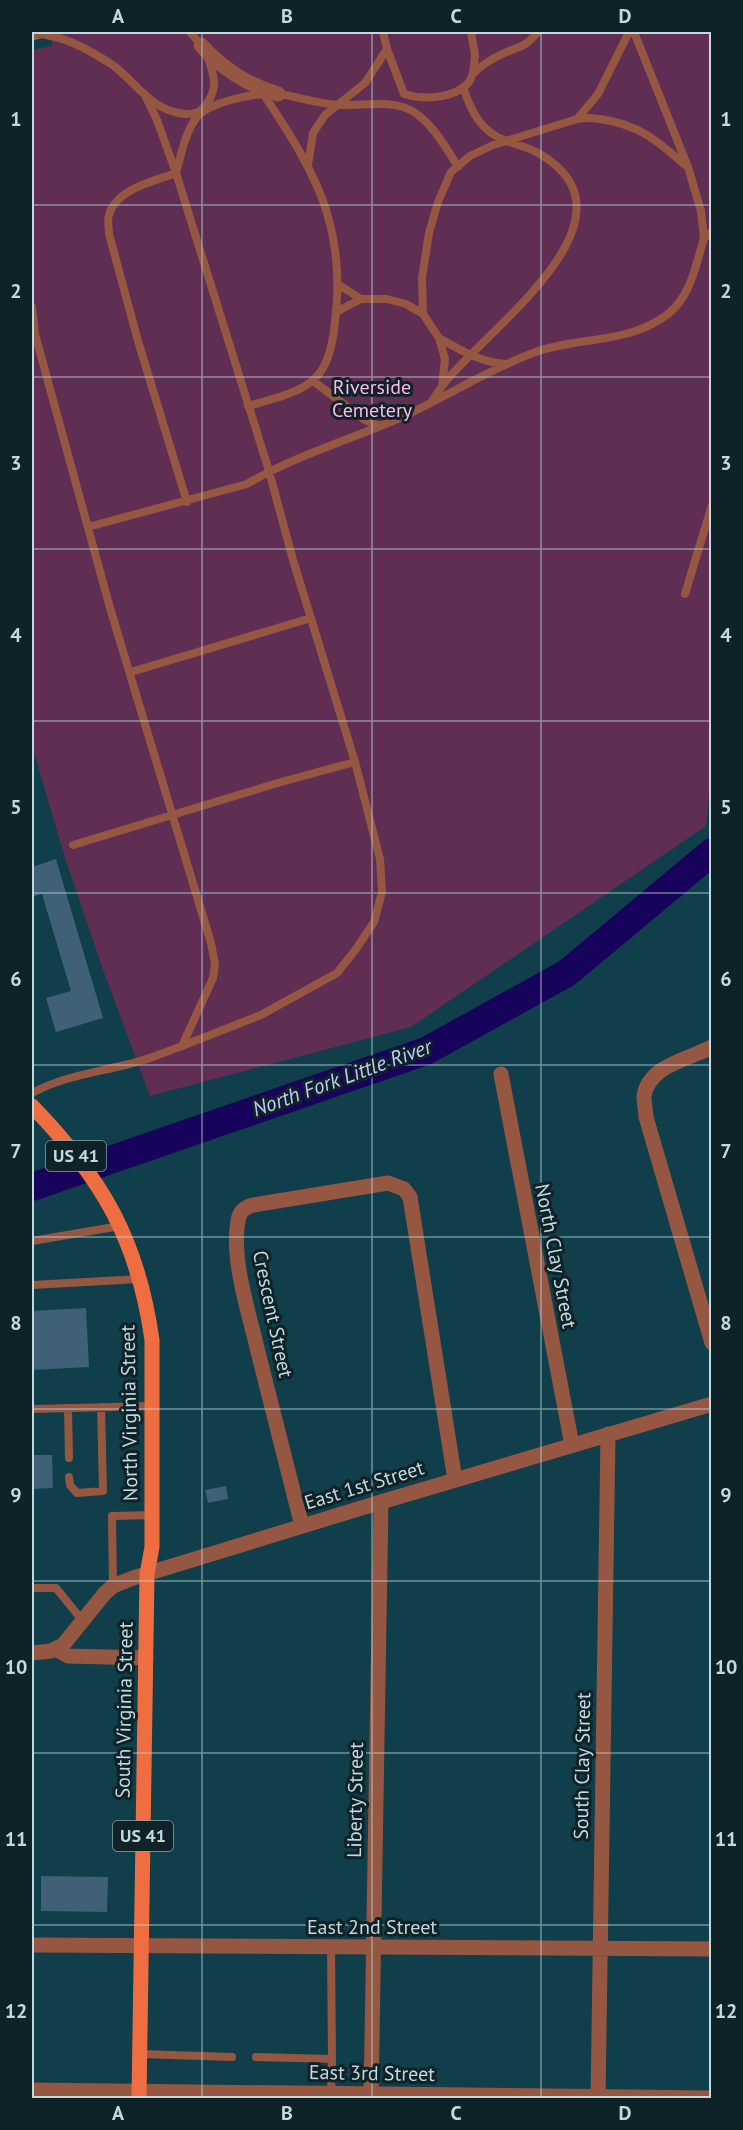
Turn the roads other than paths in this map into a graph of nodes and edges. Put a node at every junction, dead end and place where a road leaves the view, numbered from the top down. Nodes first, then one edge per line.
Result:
1 (190, 32) edge
2 (383, 32) edge
3 (471, 32) edge
4 (538, 32) edge
5 (629, 32) edge
6 (634, 32) edge
7 (54, 34) edge
8 (32, 37) edge
9 (201, 42) edge
10 (387, 49) junction
11 (473, 74) junction
12 (463, 87) junction
13 (144, 95) junction
14 (271, 95) junction
15 (338, 105) junction
16 (202, 111) junction
17 (577, 119) junction
18 (507, 141) junction
19 (308, 165) junction
20 (458, 167) junction
21 (688, 167) junction
22 (176, 173) junction
23 (708, 235) edge
24 (339, 285) junction
25 (361, 298) junction
26 (32, 307) edge
27 (336, 312) junction
28 (423, 314) junction
29 (439, 338) junction
30 (469, 355) junction
31 (506, 364) junction
32 (313, 381) junction
33 (442, 386) junction
34 (431, 402) junction
35 (248, 406) junction
36 (380, 426) junction
37 (269, 471) junction
38 (187, 502) junction
39 (711, 505) edge
40 (88, 527) junction
41 (685, 594) dead end
42 (311, 618) junction
43 (130, 672) junction
44 (355, 762) junction
45 (173, 814) junction
46 (73, 845) dead end
47 (182, 1046) junction
48 (711, 1047) edge
49 (501, 1074) dead end
50 (32, 1094) edge
51 (36, 1111) edge
52 (120, 1226) junction
53 (32, 1241) edge
54 (140, 1279) junction
55 (32, 1285) edge
56 (711, 1343) edge
57 (711, 1404) edge
58 (152, 1406) junction
59 (100, 1407) junction
60 (32, 1408) edge
61 (68, 1408) junction
62 (608, 1434) junction
63 (572, 1445) junction
64 (69, 1458) dead end
65 (69, 1477) dead end
66 (455, 1480) junction
67 (381, 1502) junction
68 (152, 1515) junction
69 (302, 1526) junction
70 (147, 1574) junction
71 (113, 1586) junction
72 (32, 1588) edge
73 (82, 1620) junction
74 (55, 1649) junction
75 (32, 1653) edge
76 (146, 1658) junction
77 (32, 1945) edge
78 (141, 1946) junction
79 (332, 1947) junction
80 (374, 1948) junction
81 (711, 1949) edge
82 (600, 1950) junction
83 (140, 2054) junction
84 (232, 2056) dead end
85 (256, 2057) dead end
86 (332, 2059) junction
87 (32, 2090) edge
88 (331, 2094) junction
89 (139, 2095) edge
90 (371, 2096) edge
91 (598, 2098) edge
92 (711, 2098) edge

1 - 9 lane
2 - 10 lane
3 - 11 lane
4 - 11 lane
5 - 17 lane
6 - 21 lane
7 - 8 lane
7 - 13 lane
9 - 14 street
9 - 16 lane
10 - 12 lane
10 - 15 lane
11 - 12 lane
12 - 18 lane
13 - 16 lane
13 - 22 lane
14 - 15 lane
14 - 16 lane
14 - 19 lane
15 - 19 lane
15 - 20 lane
16 - 22 lane
17 - 18 lane
17 - 21 lane
18 - 20 lane
18 - 30 lane
19 - 24 lane
20 - 28 lane
21 - 23 lane
22 - 35 lane
22 - 38 lane
23 - 31 lane
24 - 25 lane
24 - 27 lane
25 - 27 lane
25 - 28 lane
26 - 40 lane
27 - 32 lane
28 - 29 lane
29 - 30 lane
29 - 33 lane
30 - 31 lane
30 - 33 lane
31 - 34 lane
32 - 35 lane
32 - 36 lane
33 - 34 lane
34 - 36 lane
35 - 37 lane
36 - 37 lane
37 - 38 lane
37 - 42 lane
38 - 40 lane
39 - 41 lane
40 - 43 lane
42 - 43 lane
42 - 44 lane
43 - 45 lane
44 - 45 lane
44 - 47 lane
45 - 46 lane
45 - 47 lane
47 - 50 lane
48 - 56 street
49 - 63 street, North Clay Street
51 - 52 main road, North Virginia Street / US 41
52 - 53 lane
52 - 54 main road, North Virginia Street / US 41
54 - 55 lane
54 - 58 main road, North Virginia Street / US 41
57 - 62 street, East 1st Street
58 - 59 lane
58 - 68 main road, North Virginia Street / US 41
59 - 61 lane
59 - 65 lane
60 - 61 lane
61 - 64 lane
62 - 63 street, East 1st Street
62 - 82 street, South Clay Street
63 - 66 street, East 1st Street
66 - 67 street, East 1st Street
66 - 69 street, Crescent Street
67 - 69 street, East 1st Street
67 - 80 street, Liberty Street
68 - 70 main road, North Virginia Street / US 41
68 - 71 lane
69 - 70 street, East 1st Street
70 - 71 street, East 1st Street
70 - 76 main road, South Virginia Street / US 41
71 - 73 street, East 1st Street
72 - 73 lane
73 - 74 street, East 1st Street
74 - 75 street
74 - 76 street
76 - 78 main road, South Virginia Street / US 41
77 - 78 street, East 2nd Street
78 - 79 street, East 2nd Street
78 - 83 main road, South Virginia Street / US 41
79 - 80 street, East 2nd Street
79 - 86 lane
80 - 82 street, East 2nd Street
80 - 90 street, Liberty Street
81 - 82 street, East 2nd Street
82 - 91 street, South Clay Street
83 - 84 lane
83 - 89 main road, South Virginia Street / US 41
85 - 86 lane
86 - 88 lane
87 - 89 street, East 3rd Street
88 - 89 street, East 3rd Street
88 - 90 street, East 3rd Street
90 - 91 street, East 3rd Street
91 - 92 street, East 3rd Street

